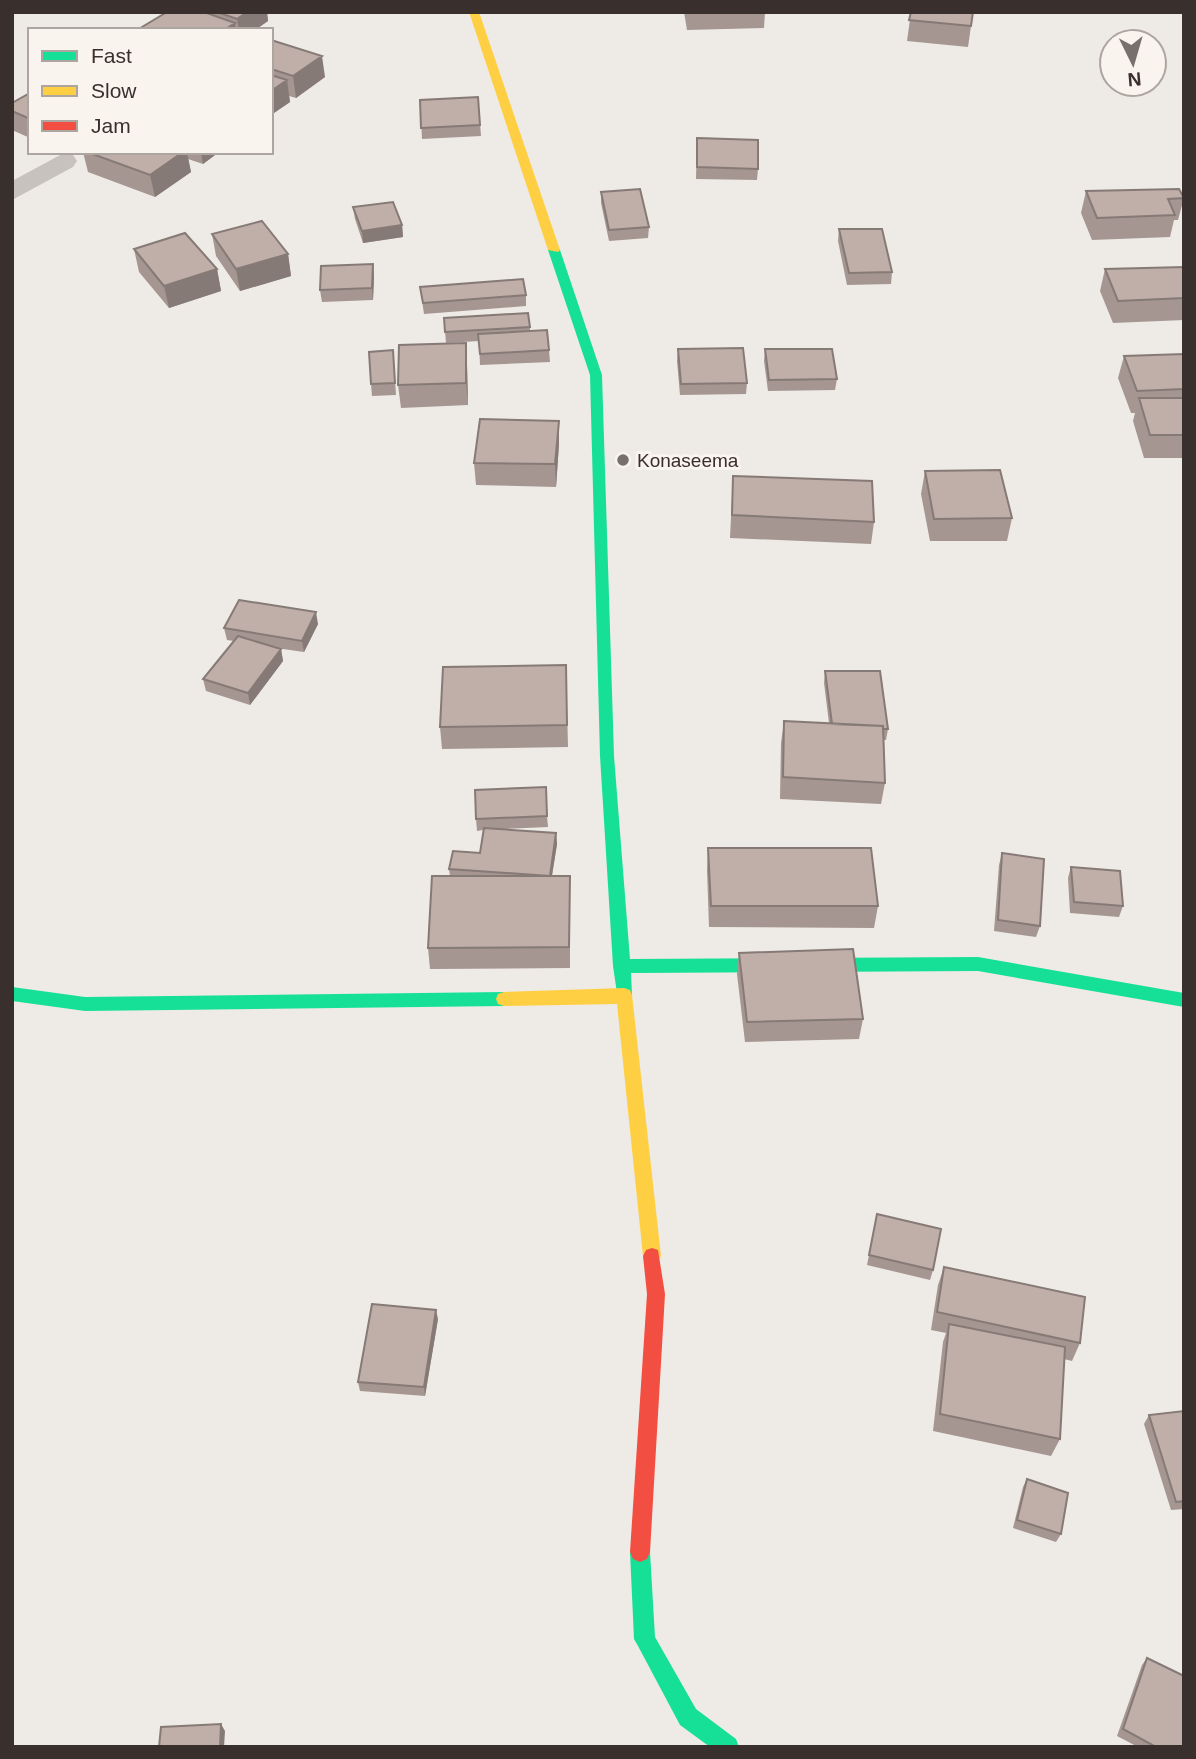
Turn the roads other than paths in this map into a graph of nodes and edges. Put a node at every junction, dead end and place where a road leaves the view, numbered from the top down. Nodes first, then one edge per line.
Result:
1 (474, 12) edge
2 (64, 161) dead end
3 (12, 192) edge
4 (621, 966) junction
5 (12, 994) edge
6 (624, 997) junction
7 (1184, 999) edge
8 (728, 1747) edge

1 - 4 main road
2 - 3 street
4 - 6 main road
4 - 7 main road
5 - 6 main road
6 - 8 main road

